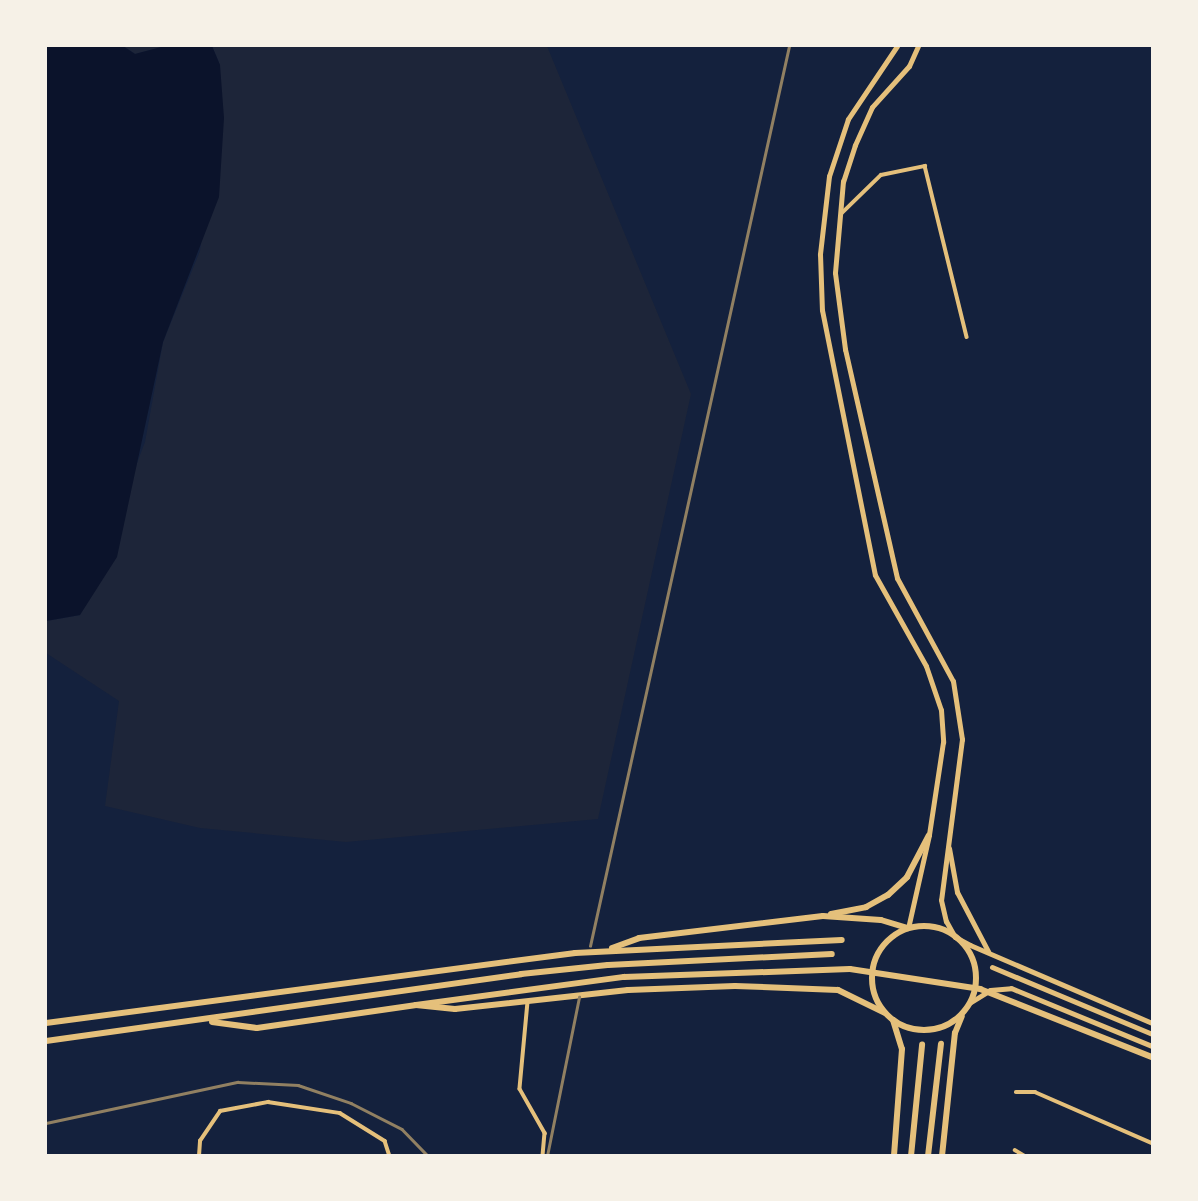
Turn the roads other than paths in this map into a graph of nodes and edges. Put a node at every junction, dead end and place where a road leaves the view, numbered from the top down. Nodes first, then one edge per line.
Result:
1 (897, 46) edge
2 (918, 46) edge
3 (838, 217) junction
4 (967, 337) dead end
5 (929, 835) junction
6 (948, 845) junction
7 (823, 916) junction
8 (908, 928) junction
9 (956, 937) junction
10 (842, 940) dead end
11 (607, 950) junction
12 (988, 951) junction
13 (832, 954) dead end
14 (992, 967) dead end
15 (528, 1002) junction
16 (971, 1002) junction
17 (416, 1005) junction
18 (964, 1011) junction
19 (885, 1013) junction
20 (892, 1020) junction
21 (203, 1021) junction
22 (46, 1023) edge
23 (1153, 1023) edge
24 (1153, 1034) edge
25 (46, 1041) edge
26 (942, 1044) dead end
27 (922, 1045) dead end
28 (1153, 1046) edge
29 (1153, 1057) edge
30 (1016, 1092) dead end
31 (1153, 1143) edge
32 (1015, 1150) dead end
33 (199, 1156) edge
34 (390, 1156) edge
35 (543, 1156) edge
36 (894, 1156) edge
37 (911, 1156) edge
38 (928, 1156) edge
39 (942, 1156) edge
40 (1025, 1156) edge

1 - 5 main road
2 - 3 main road
3 - 4 street
3 - 6 main road
5 - 7 highway
5 - 8 main road
6 - 9 main road
6 - 12 main road
7 - 8 highway
7 - 11 highway
8 - 9 highway
8 - 19 highway
9 - 12 main road
9 - 16 highway
10 - 11 highway
11 - 22 highway
12 - 23 main road
13 - 21 highway
14 - 24 main road
15 - 17 highway
15 - 19 highway
15 - 35 street
16 - 18 highway
16 - 28 main road
17 - 21 highway
17 - 29 highway
18 - 20 highway
18 - 39 highway
19 - 20 highway
20 - 36 highway
21 - 25 highway
26 - 38 highway
27 - 37 highway
30 - 31 street
32 - 40 street
33 - 34 street

